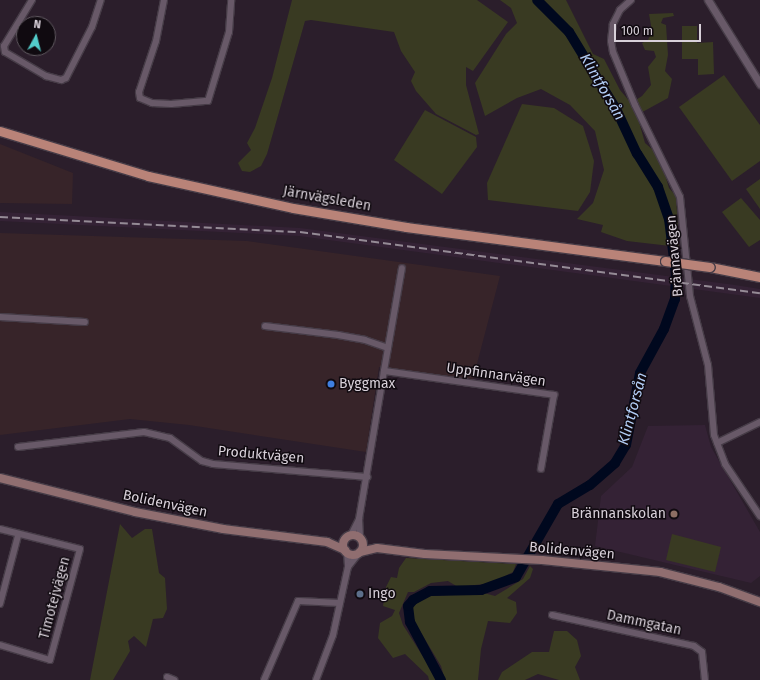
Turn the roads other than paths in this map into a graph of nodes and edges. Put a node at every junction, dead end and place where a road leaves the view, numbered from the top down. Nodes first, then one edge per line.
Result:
1 (32, 0) edge
2 (101, 0) edge
3 (164, 0) edge
4 (231, 0) edge
5 (631, 0) edge
6 (708, 0) edge
7 (760, 84) edge
8 (0, 130) edge
9 (402, 268) dead end
10 (760, 277) edge
11 (0, 317) edge
12 (85, 322) dead end
13 (265, 326) dead end
14 (388, 348) junction
15 (384, 371) junction
16 (760, 422) edge
17 (717, 443) junction
18 (18, 447) dead end
19 (541, 469) dead end
20 (0, 478) edge
21 (367, 478) junction
22 (760, 516) edge
23 (359, 519) junction
24 (0, 529) edge
25 (18, 536) junction
26 (348, 536) junction
27 (361, 538) junction
28 (326, 542) junction
29 (377, 548) junction
30 (346, 551) junction
31 (359, 553) junction
32 (348, 567) junction
33 (760, 602) edge
34 (340, 603) junction
35 (0, 604) edge
36 (552, 615) dead end
37 (0, 646) edge
38 (167, 677) dead end
39 (174, 680) edge
40 (264, 680) edge
41 (316, 680) edge
42 (705, 680) edge

1 - 2 street
3 - 4 street
5 - 17 street, Brännavägen
6 - 7 street
8 - 10 main road, Järnvägsleden, bridge
9 - 14 street
11 - 12 street
13 - 14 street
14 - 15 street
15 - 19 street, Uppfinnarvägen
15 - 21 street
16 - 17 street
17 - 22 street, Brännavägen
18 - 21 street, Produktvägen
20 - 28 main road, Bolidenvägen
21 - 23 street
23 - 26 street
23 - 27 street
24 - 25 street, Timotejvägen
25 - 35 street
25 - 37 street, Timotejvägen
26 - 27 main road, Bolidenvägen
26 - 28 main road, Bolidenvägen
26 - 30 main road
27 - 29 main road, Bolidenvägen
27 - 31 main road
28 - 30 main road, Bolidenvägen
29 - 31 main road, Bolidenvägen
29 - 33 main road, Bolidenvägen
30 - 31 main road, Bolidenvägen
30 - 32 street
31 - 32 street
32 - 34 street
34 - 40 street
34 - 41 street
36 - 42 street, Dammgatan
38 - 39 street

